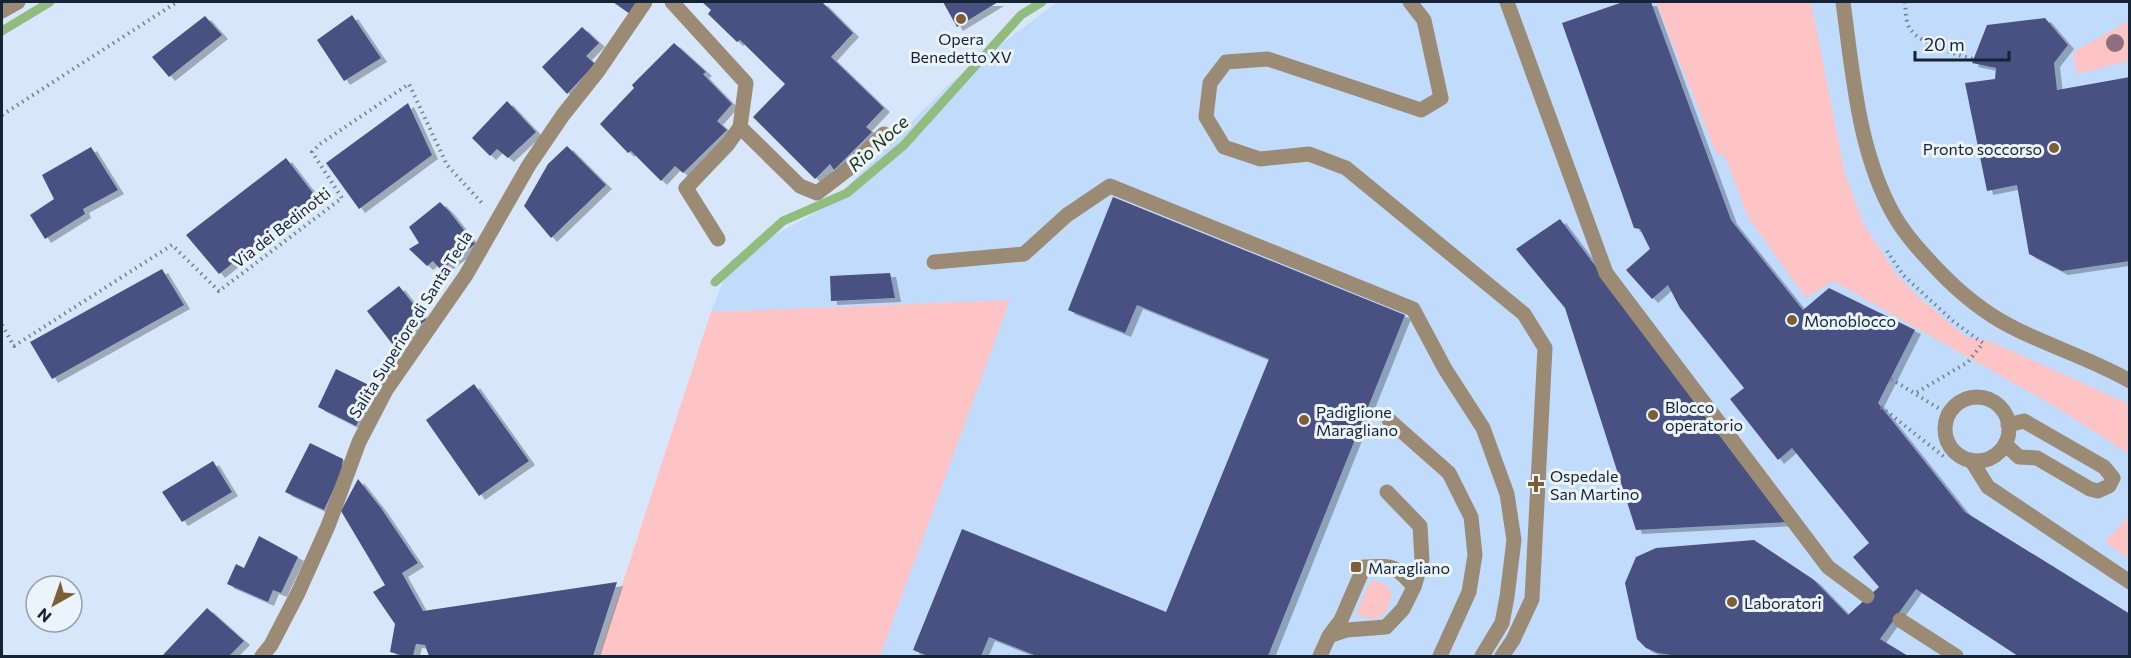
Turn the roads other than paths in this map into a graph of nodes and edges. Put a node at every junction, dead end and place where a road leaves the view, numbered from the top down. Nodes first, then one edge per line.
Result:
1 (18, 2) edge
2 (645, 2) edge
3 (672, 2) edge
4 (1410, 2) edge
5 (1507, 2) edge
6 (1844, 2) edge
7 (2, 11) edge
8 (740, 127) junction
9 (884, 134) dead end
10 (718, 239) dead end
11 (934, 262) dead end
12 (2130, 381) edge
13 (1389, 420) dead end
14 (2008, 425) junction
15 (2005, 444) junction
16 (1971, 460) junction
17 (1387, 492) dead end
18 (2130, 582) edge
19 (1414, 587) junction
20 (1867, 596) dead end
21 (1900, 620) dead end
22 (1329, 636) junction
23 (262, 657) edge
24 (1320, 657) edge
25 (1440, 657) edge
26 (1482, 657) edge
27 (1502, 657) edge
28 (1956, 657) edge

1 - 7 street
2 - 23 street, Salita Superiore di Santa Tecla
3 - 8 street
4 - 27 street
5 - 20 street
6 - 12 street
8 - 9 street
8 - 10 street
11 - 26 street
13 - 25 street
14 - 15 street
14 - 15 street
14 - 16 street
15 - 16 street
16 - 18 street
17 - 19 street
19 - 22 street
19 - 22 street
21 - 28 street
22 - 24 street

